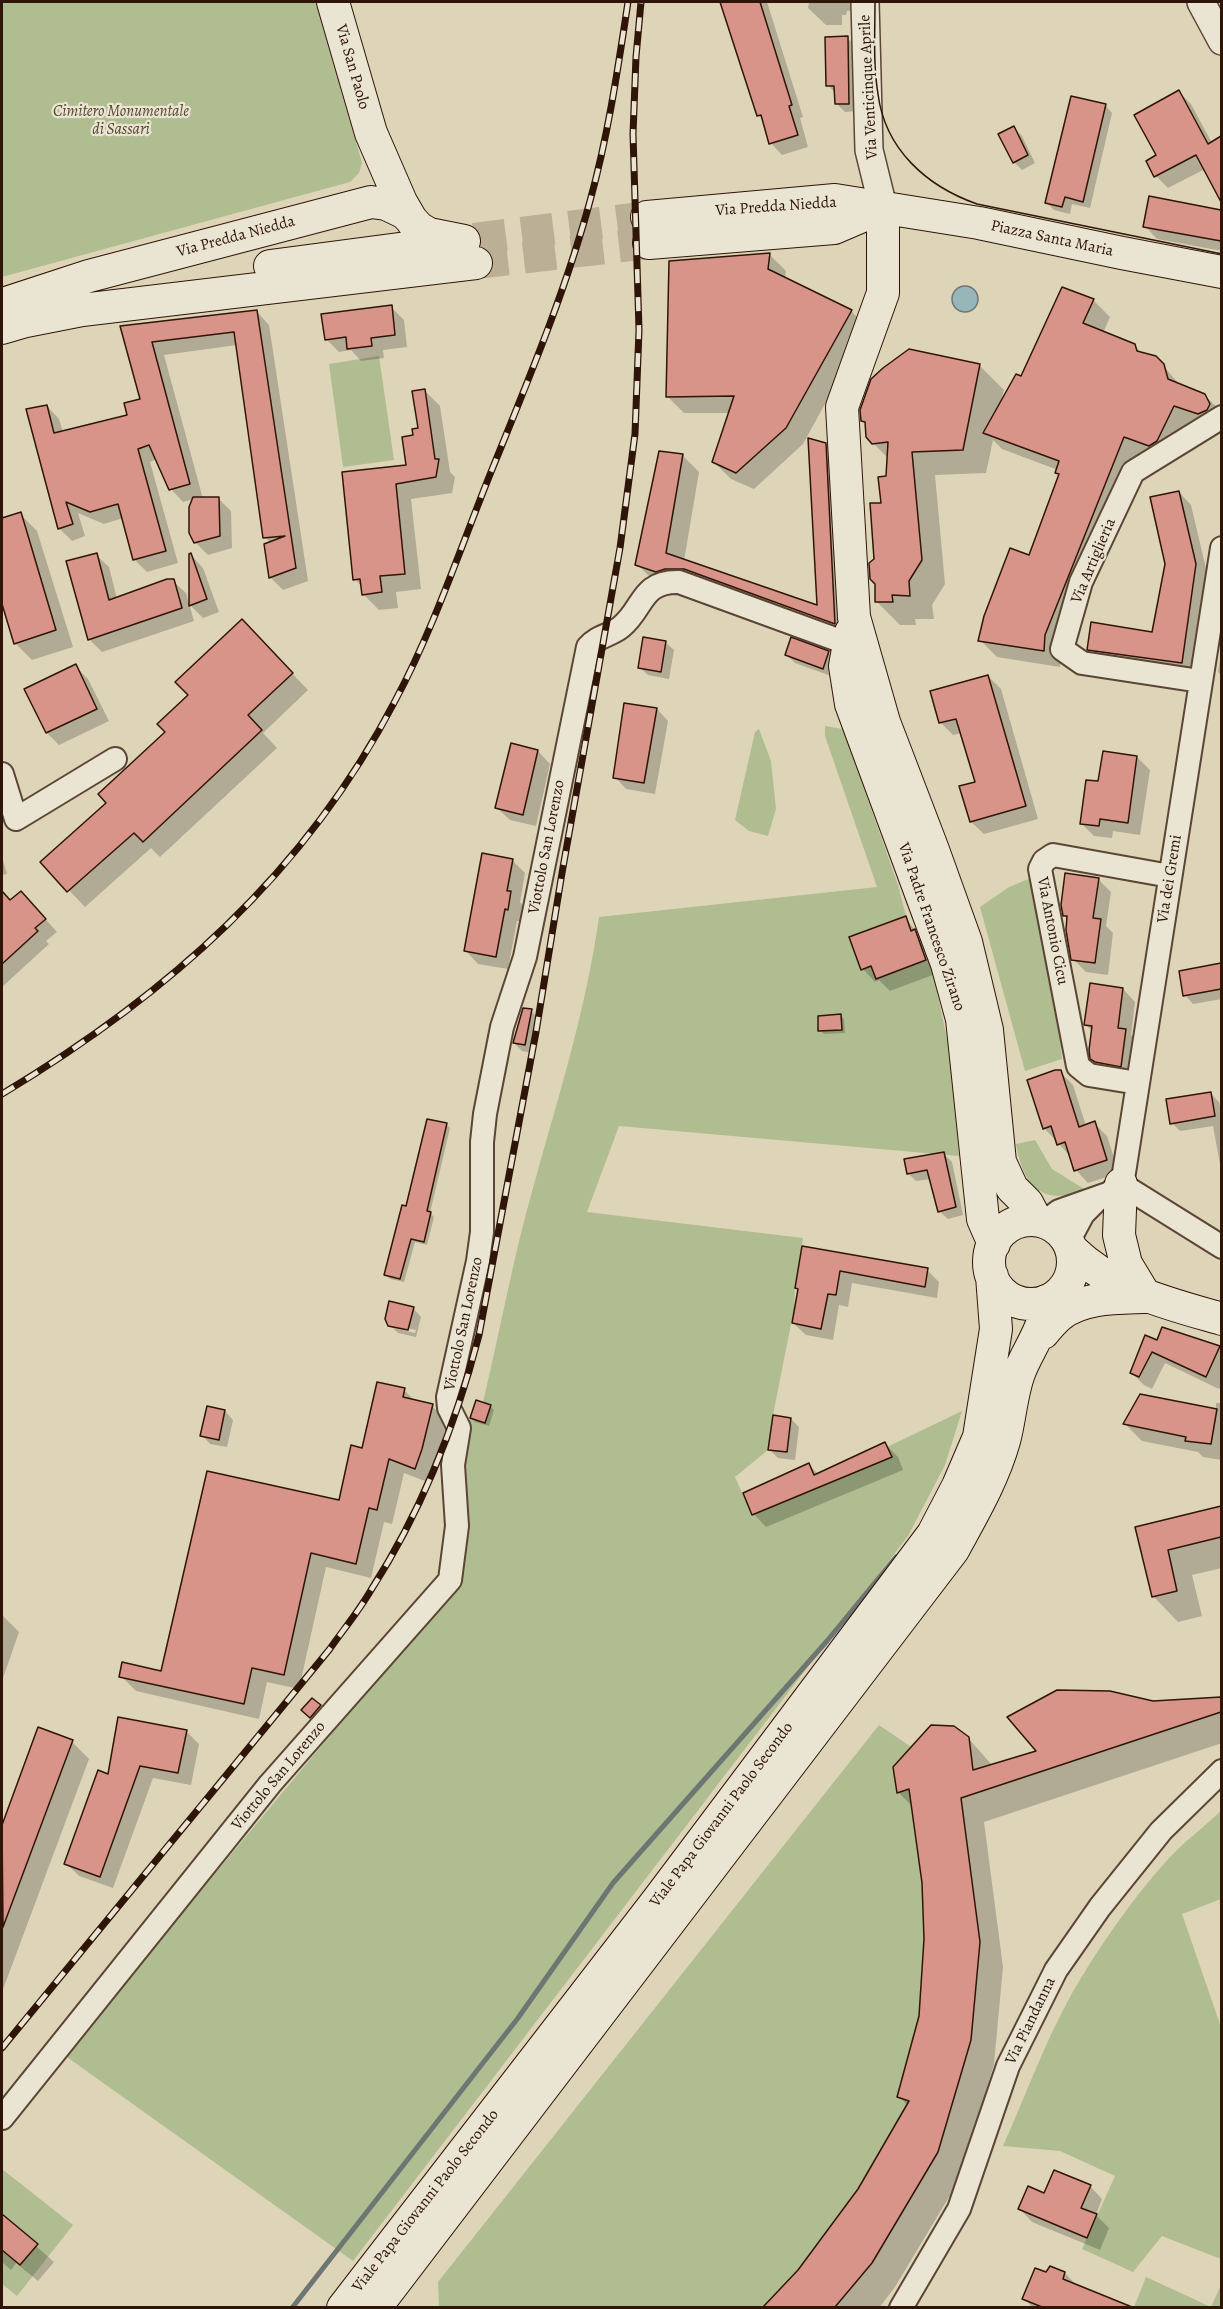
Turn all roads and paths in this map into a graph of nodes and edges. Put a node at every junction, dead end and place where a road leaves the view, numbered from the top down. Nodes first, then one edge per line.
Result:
1 (333, 2) edge
2 (865, 2) edge
3 (1201, 2) edge
4 (1221, 41) edge
5 (371, 133) junction
6 (883, 207) junction
7 (343, 208) junction
8 (648, 230) tunnel mouth
9 (414, 233) junction
10 (1221, 272) edge
11 (393, 273) junction
12 (2, 312) edge
13 (1221, 417) edge
14 (1221, 548) edge
15 (851, 631) junction
16 (1200, 681) junction
17 (115, 759) dead end
18 (2, 774) edge
19 (1170, 876) junction
20 (1138, 1083) junction
21 (1110, 1191) junction
22 (1041, 1214) junction
23 (994, 1244) junction
24 (1070, 1246) junction
25 (1221, 1246) edge
26 (992, 1276) junction
27 (1146, 1297) junction
28 (1060, 1301) junction
29 (1221, 1319) edge
30 (1221, 1771) edge
31 (2, 2118) edge
32 (343, 2307) edge
33 (375, 2307) edge
34 (901, 2307) edge

1 - 5 main road, Via San Paolo
2 - 6 street, Via Venticinque Aprile
3 - 4 street
5 - 7 main road, Via San Paolo
5 - 9 main road, Via San Paolo
6 - 8 main road, Via Predda Niedda
6 - 10 main road, Piazza Santa Maria
6 - 15 main road, Via Padre Francesco Zirano
7 - 9 main road, Via Predda Niedda
7 - 12 main road, Via Predda Niedda
9 - 11 main road
9 - 11 main road, Via Predda Niedda
9 - 12 main road, Via Predda Niedda
11 - 12 main road, Via Predda Niedda
13 - 16 street, Via Artiglieria
14 - 16 street, Via dei Gremi
15 - 22 main road, Via Padre Francesco Zirano
15 - 23 main road, Via Padre Francesco Zirano
15 - 31 street, Viottolo San Lorenzo
16 - 19 street, Via dei Gremi
17 - 18 street
19 - 20 street, Via dei Gremi
19 - 20 street, Via Antonio Cicu
20 - 21 street, Via dei Gremi
21 - 22 street
21 - 24 street, Via dei Gremi
21 - 25 street
21 - 27 main road
22 - 23 main road
22 - 24 main road
23 - 26 main road
24 - 27 main road
24 - 28 main road
26 - 28 main road
26 - 32 main road, Viale Papa Giovanni Paolo Secondo
27 - 28 main road
27 - 29 main road
28 - 33 main road, Viale Papa Giovanni Paolo Secondo
30 - 34 street, Via Piandanna

